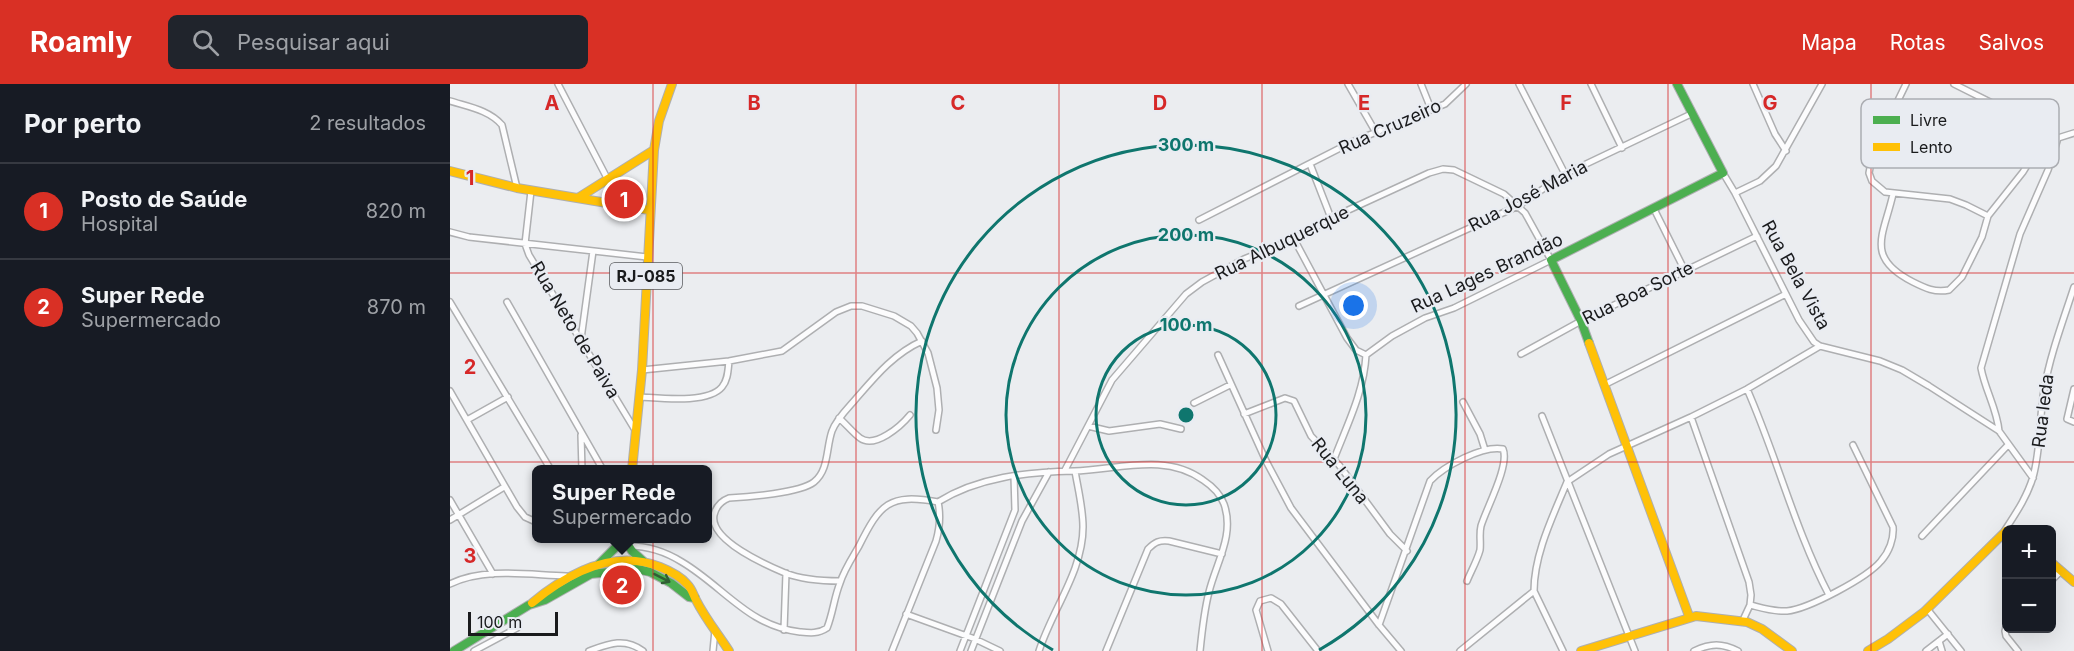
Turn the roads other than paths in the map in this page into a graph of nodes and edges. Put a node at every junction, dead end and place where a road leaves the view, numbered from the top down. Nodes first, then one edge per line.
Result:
1 (558, 84) edge
2 (672, 84) edge
3 (1348, 84) edge
4 (1421, 84) edge
5 (1466, 84) edge
6 (1519, 84) edge
7 (1591, 84) edge
8 (1677, 84) edge
9 (1753, 84) edge
10 (1822, 84) edge
11 (1906, 84) edge
12 (1957, 84) edge
13 (1899, 99) edge
14 (1986, 99) edge
15 (450, 101) edge
16 (1431, 109) junction
17 (1691, 114) junction
18 (1375, 131) junction
19 (2074, 133) edge
20 (2059, 138) edge
21 (1622, 148) junction
22 (654, 150) junction
23 (1786, 151) junction
24 (1310, 164) junction
25 (1869, 168) edge
26 (2025, 168) edge
27 (2049, 168) edge
28 (450, 171) edge
29 (1723, 173) junction
30 (1565, 174) junction
31 (607, 178) junction
32 (517, 188) junction
33 (531, 191) junction
34 (1736, 193) junction
35 (1893, 194) junction
36 (578, 198) junction
37 (1518, 206) junction
38 (1654, 209) junction
39 (649, 210) junction
40 (1988, 216) junction
41 (1331, 218) junction
42 (1199, 220) dead end
43 (450, 231) edge
44 (1757, 236) junction
45 (1294, 239) junction
46 (525, 244) junction
47 (593, 251) junction
48 (647, 257) junction
49 (1551, 260) junction
50 (1685, 271) junction
51 (2074, 287) edge
52 (1324, 294) junction
53 (1786, 294) junction
54 (450, 302) edge
55 (507, 302) dead end
56 (2071, 305) edge
57 (1299, 306) dead end
58 (1581, 321) junction
59 (581, 339) junction
60 (922, 341) junction
61 (1820, 346) junction
62 (1521, 354) dead end
63 (1218, 355) dead end
64 (1366, 356) junction
65 (729, 361) junction
66 (642, 370) junction
67 (1230, 385) junction
68 (1604, 385) junction
69 (1747, 389) junction
70 (2074, 389) edge
71 (450, 391) edge
72 (640, 397) junction
73 (508, 398) junction
74 (1463, 402) dead end
75 (1194, 403) dead end
76 (1244, 414) junction
77 (910, 415) dead end
78 (1542, 416) dead end
79 (1690, 417) junction
80 (839, 418) junction
81 (467, 420) junction
82 (2074, 422) edge
83 (1088, 426) junction
84 (1182, 429) dead end
85 (936, 430) dead end
86 (636, 431) junction
87 (1999, 431) junction
88 (581, 432) junction
89 (1853, 445) dead end
90 (2008, 445) junction
91 (1627, 447) junction
92 (1485, 450) junction
93 (1334, 459) junction
94 (548, 465) edge
95 (582, 465) edge
96 (600, 465) edge
97 (633, 465) edge
98 (1065, 470) junction
99 (1075, 471) junction
100 (1049, 472) junction
101 (1014, 476) junction
102 (2033, 478) junction
103 (1567, 482) junction
104 (504, 487) junction
105 (450, 500) edge
106 (938, 502) junction
107 (459, 515) junction
108 (450, 520) edge
109 (532, 520) edge
110 (2009, 525) edge
111 (2002, 535) edge
112 (1922, 536) dead end
113 (624, 543) edge
114 (625, 543) edge
115 (627, 543) edge
116 (633, 543) edge
117 (1407, 550) junction
118 (1222, 554) junction
119 (621, 560) junction
120 (645, 562) junction
121 (599, 564) junction
122 (2056, 567) edge
123 (637, 570) junction
124 (607, 571) junction
125 (2061, 571) junction
126 (786, 573) junction
127 (493, 574) junction
128 (568, 576) junction
129 (989, 579) junction
130 (2053, 579) edge
131 (840, 581) junction
132 (1467, 581) dead end
133 (998, 582) junction
134 (2074, 582) edge
135 (450, 584) edge
136 (1534, 591) junction
137 (1829, 595) junction
138 (695, 598) junction
139 (529, 605) junction
140 (1750, 605) junction
141 (1928, 610) junction
142 (906, 614) junction
143 (1689, 616) junction
144 (1743, 620) junction
145 (1379, 625) junction
146 (518, 628) dead end
147 (715, 630) junction
148 (783, 630) junction
149 (2008, 633) edge
150 (1948, 634) junction
151 (966, 636) junction
152 (1630, 637) junction
153 (975, 639) junction
154 (470, 641) junction
155 (1939, 641) junction
156 (1779, 647) edge
157 (1703, 649) edge
158 (476, 650) edge
159 (1735, 650) edge
160 (453, 651) edge
161 (589, 651) edge
162 (643, 651) edge
163 (713, 651) edge
164 (729, 651) edge
165 (892, 651) edge
166 (960, 651) edge
167 (971, 651) edge
168 (1000, 651) edge
169 (1039, 651) edge
170 (1106, 651) edge
171 (1200, 651) edge
172 (1268, 651) edge
173 (1318, 651) edge
174 (1401, 651) edge
175 (1460, 651) edge
176 (1563, 651) edge
177 (1581, 651) edge
178 (1635, 651) edge
179 (1694, 651) edge
180 (1792, 651) edge
181 (1868, 651) edge
182 (1926, 651) edge
183 (1942, 651) edge
184 (1961, 651) edge
185 (2018, 651) edge

1 - 31 street
2 - 22 street, RJ-085
3 - 18 street
4 - 16 street
5 - 16 street, Rua Cruzeiro
6 - 30 street
7 - 21 street
8 - 17 street, Rua Bela Vista
9 - 23 street
10 - 23 street
11 - 13 street
12 - 14 street
15 - 32 street
16 - 18 street, Rua Cruzeiro
17 - 21 street, Rua José Maria
17 - 29 street, Rua Bela Vista
18 - 24 street, Rua Cruzeiro
19 - 20 street
21 - 30 street, Rua José Maria
22 - 31 street
22 - 39 street, RJ-085
23 - 34 street
24 - 41 street
24 - 42 street, Rua Cruzeiro
25 - 35 street
26 - 40 street
27 - 87 street
28 - 32 street
29 - 34 street, Rua Bela Vista
29 - 38 street, Rua Lages Brandão
30 - 37 street, Rua José Maria
31 - 36 street
32 - 33 street
33 - 36 street
33 - 46 street, Rua Neto de Paiva
34 - 44 street, Rua Bela Vista
35 - 40 street
35 - 40 street
36 - 39 street
37 - 41 street, Rua Albuquerque
37 - 49 street, Rua Albuquerque
37 - 52 street, Rua José Maria
38 - 49 street, Rua Lages Brandão
38 - 50 street
39 - 48 street, RJ-085
41 - 45 street, Rua Albuquerque
43 - 46 street
44 - 50 street, Rua Boa Sorte
44 - 53 street, Rua Bela Vista
45 - 52 street
45 - 83 street, Rua Albuquerque
46 - 47 street
46 - 59 street, Rua Neto de Paiva
47 - 48 street
47 - 59 street
48 - 66 street, RJ-085
49 - 58 street
49 - 64 street, Rua Lages Brandão
50 - 58 street, Rua Boa Sorte
51 - 56 street, Rua Ieda
52 - 57 street, Rua José Maria
52 - 64 street
53 - 61 street, Rua Bela Vista
53 - 68 street
54 - 73 street
55 - 88 street
56 - 102 street, Rua Ieda
58 - 62 street, Rua Boa Sorte
58 - 68 street
59 - 86 street, Rua Neto de Paiva
60 - 65 street
60 - 80 street
60 - 85 street
61 - 69 street
61 - 87 street, Rua Bela Vista
63 - 67 street
64 - 93 street
65 - 66 street
65 - 72 street
66 - 72 street, RJ-085
67 - 75 street
67 - 76 street
68 - 91 street
69 - 79 street
69 - 137 street
70 - 82 street
71 - 81 street
72 - 86 street, RJ-085
73 - 81 street
73 - 94 street
74 - 92 street
76 - 93 street, Rua Luna
76 - 145 street
77 - 80 street
78 - 103 street
79 - 91 street
79 - 140 street
80 - 126 street
81 - 104 street
83 - 84 street
83 - 98 street, Rua Albuquerque
86 - 97 street, RJ-085
87 - 90 street, Rua Bela Vista
88 - 95 street
88 - 96 street
89 - 137 street
90 - 102 street, Rua Bela Vista
90 - 112 street
91 - 103 street
91 - 143 street
92 - 117 street
92 - 132 street
93 - 117 street, Rua Luna
98 - 99 street
98 - 100 street
99 - 118 street
99 - 169 street
100 - 101 street
100 - 133 street
101 - 106 street
101 - 129 street
102 - 110 street, Rua Ieda
103 - 136 street
103 - 152 street
104 - 107 street
104 - 109 street
105 - 107 street
106 - 131 street
106 - 142 street
107 - 108 street
107 - 127 street
111 - 141 street
113 - 121 street
114 - 119 street
115 - 120 street
116 - 148 street
117 - 145 street
118 - 170 street
118 - 171 street
119 - 120 street
119 - 121 street
119 - 123 street
119 - 124 street
120 - 138 street
121 - 128 street
122 - 125 street
123 - 124 street
123 -> 138 street
124 - 139 street
125 - 130 street
125 - 134 street
126 - 131 street
126 - 148 street
127 - 128 street
127 - 135 street
128 - 139 street
129 - 133 street
129 - 151 street
131 - 148 street
133 - 153 street
136 - 175 street
136 - 176 street
137 - 140 street
138 - 147 street
139 - 154 street
140 - 144 street
141 - 150 street
141 - 181 street
142 - 151 street
142 - 165 street
143 - 144 street
143 - 152 street
144 - 156 street
145 - 174 street
146 - 158 street
147 - 163 street
147 - 164 street
149 - 185 street
150 - 155 street
150 - 184 street
151 - 153 street
151 - 166 street
152 - 177 street
152 - 178 street
153 - 167 street
153 - 168 street
154 - 158 street
154 - 160 street
155 - 182 street
155 - 183 street
156 - 180 street
157 - 159 street
157 - 179 street
161 - 162 street
172 - 173 street

